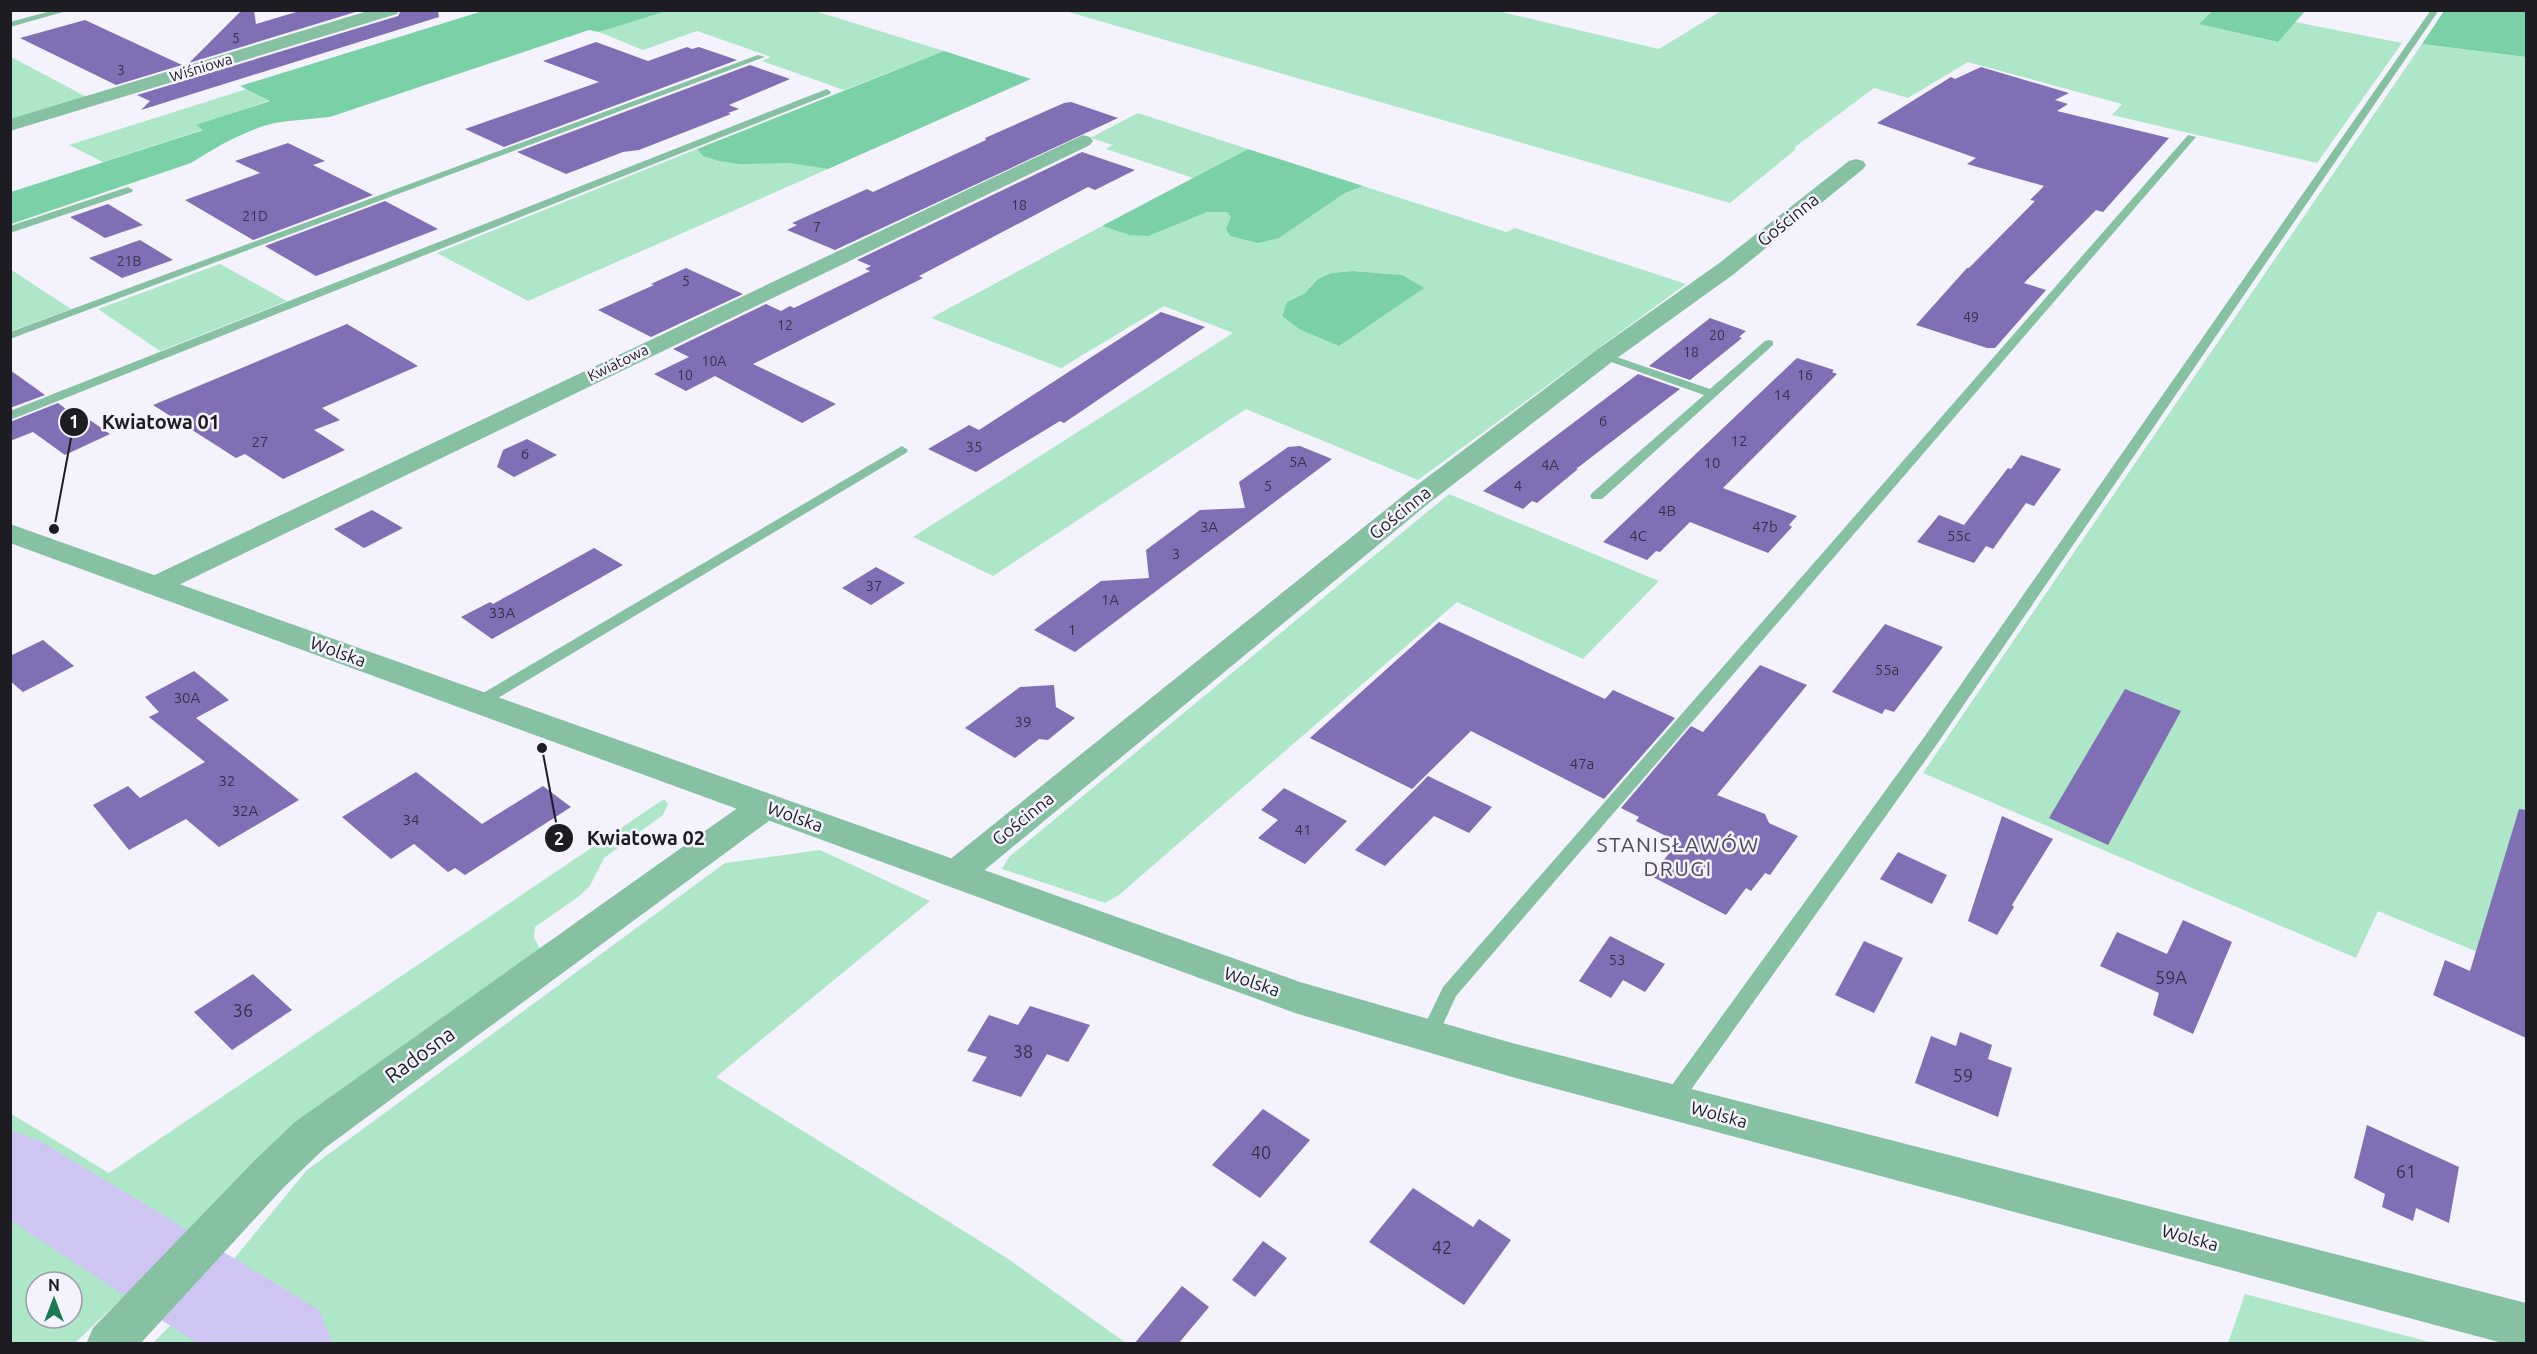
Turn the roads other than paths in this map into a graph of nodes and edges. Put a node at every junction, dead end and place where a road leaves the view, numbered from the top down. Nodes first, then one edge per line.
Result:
1 (66, 10) edge
2 (391, 10) edge
3 (2435, 10) edge
4 (10, 25) edge
5 (761, 57) dead end
6 (827, 92) dead end
7 (10, 125) edge
8 (2191, 137) dead end
9 (1083, 141) dead end
10 (1856, 165) dead end
11 (128, 190) dead end
12 (10, 230) edge
13 (10, 336) edge
14 (1769, 343) dead end
15 (1604, 356) junction
16 (1714, 394) junction
17 (10, 416) edge
18 (902, 450) dead end
19 (1597, 496) dead end
20 (10, 533) edge
21 (154, 586) junction
22 (478, 703) junction
23 (765, 806) junction
24 (956, 874) junction
25 (1428, 1038) junction
26 (1671, 1102) junction
27 (2526, 1326) edge
28 (121, 1330) edge

1 - 4 lane
2 - 7 street, Wiśniowa
3 - 26 lane
5 - 13 lane
6 - 17 lane
8 - 25 lane
9 - 21 street, Kwiatowa
10 - 15 street, Gościnna
11 - 12 lane
14 - 16 lane
15 - 16 lane
15 - 24 street, Gościnna
16 - 19 lane
18 - 22 lane
20 - 21 street, Wolska
21 - 22 street, Wolska
22 - 23 street, Wolska
23 - 24 street, Wolska
23 - 28 street, Radosna
24 - 25 street, Wolska
25 - 26 street, Wolska
26 - 27 street, Wolska

